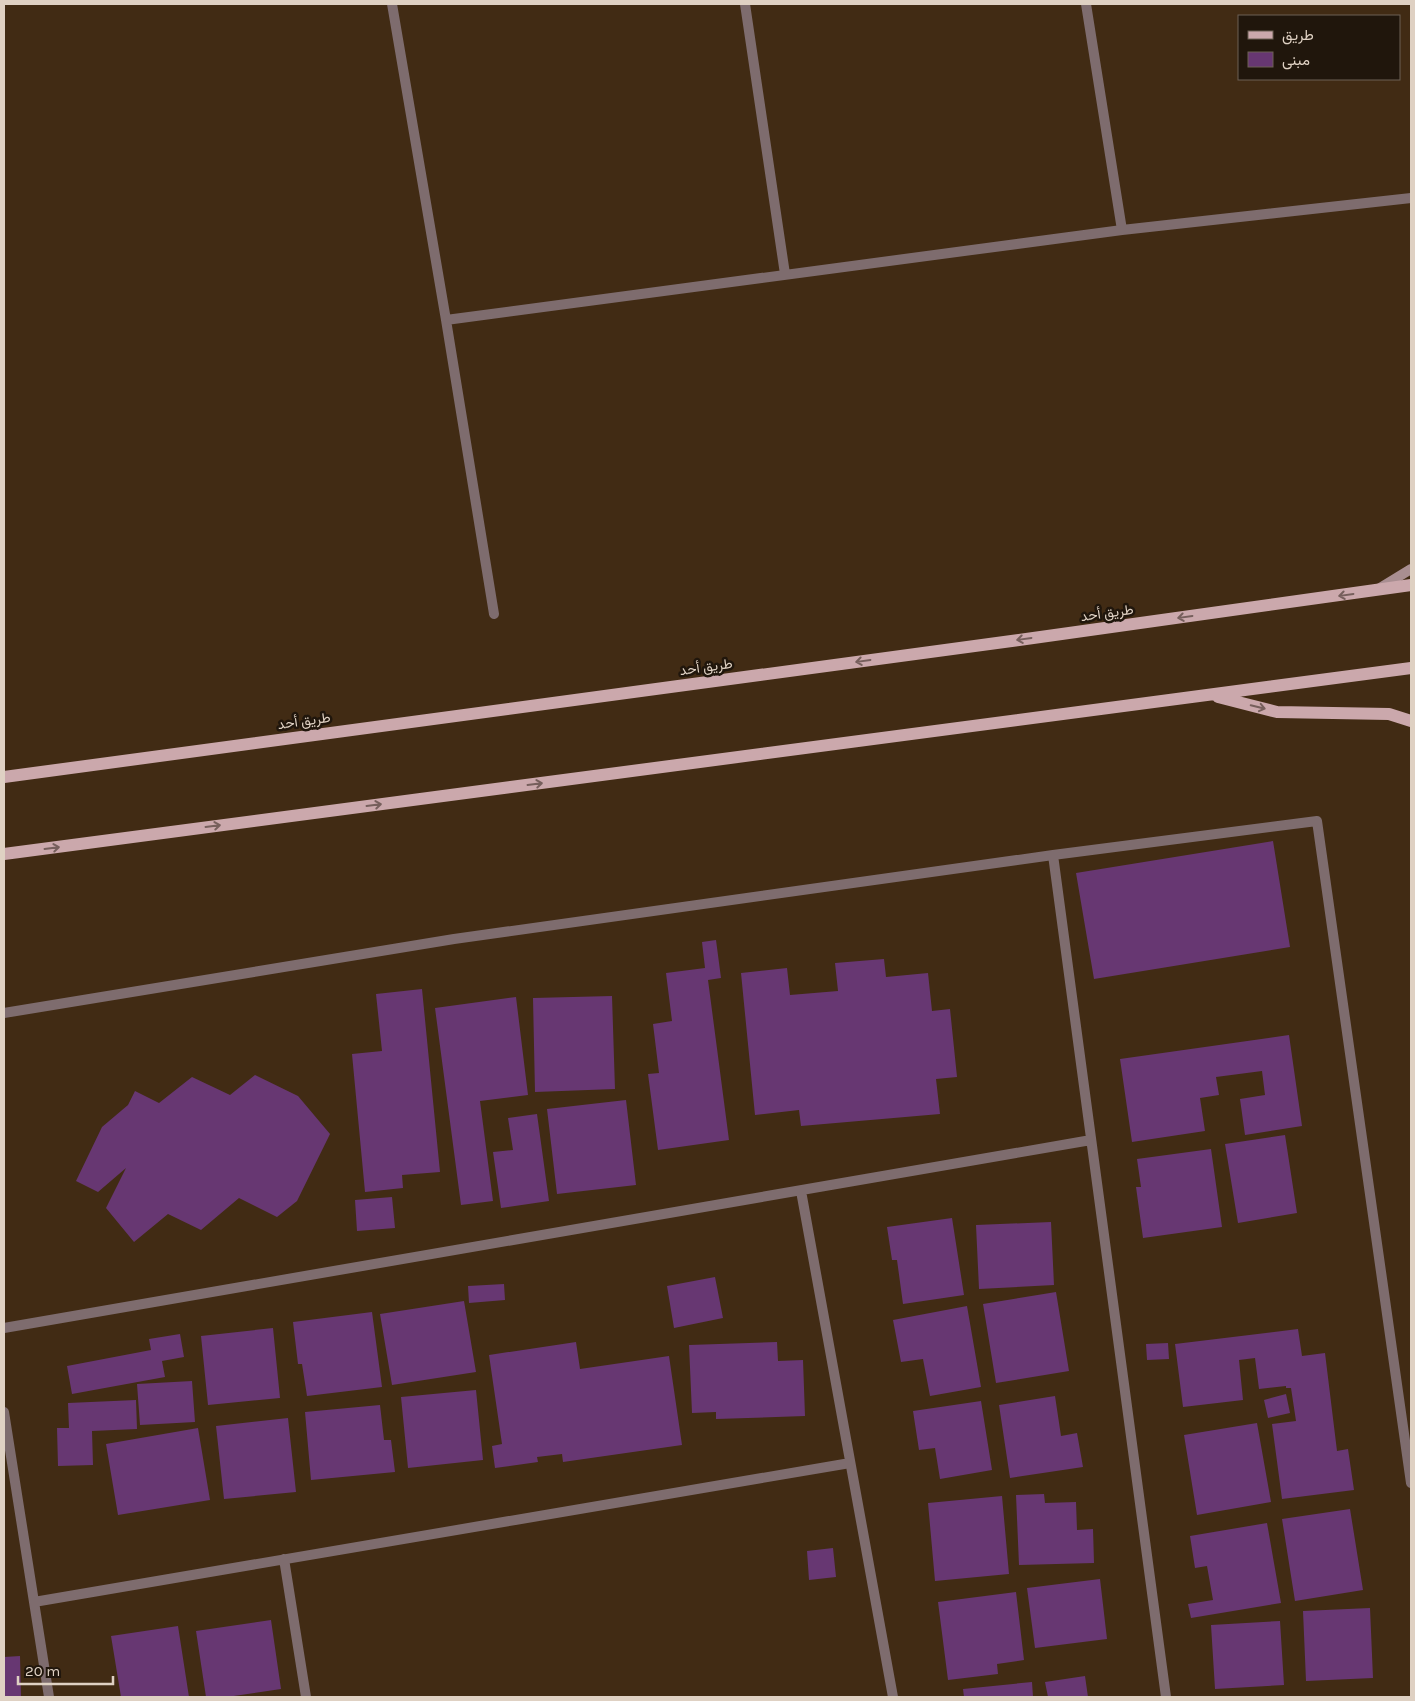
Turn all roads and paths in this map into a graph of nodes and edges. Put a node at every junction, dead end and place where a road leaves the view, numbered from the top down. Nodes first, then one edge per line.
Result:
1 (392, 4) edge
2 (745, 4) edge
3 (1086, 4) edge
4 (1411, 198) edge
5 (1122, 230) junction
6 (786, 274) junction
7 (446, 320) junction
8 (1411, 569) edge
9 (1411, 586) edge
10 (1377, 590) junction
11 (494, 614) dead end
12 (1411, 668) edge
13 (1211, 695) junction
14 (1411, 721) edge
15 (4, 777) edge
16 (4, 854) edge
17 (1053, 855) junction
18 (4, 1012) edge
19 (1091, 1140) junction
20 (802, 1191) junction
21 (4, 1328) edge
22 (4, 1412) edge
23 (850, 1463) junction
24 (1411, 1483) edge
25 (284, 1559) junction
26 (34, 1602) junction
27 (49, 1697) edge
28 (306, 1697) edge
29 (893, 1697) edge
30 (1166, 1697) edge

1 - 7 street
2 - 6 street
3 - 5 street
4 - 5 street
5 - 6 street
6 - 7 street
7 - 11 street
8 - 10 main road
9 - 10 main road, طريق أحد
10 -> 15 main road, طريق أحد
12 - 13 main road
13 -> 14 main road
16 -> 13 main road
17 - 18 street
17 - 19 street
17 - 24 street
19 - 20 street
19 - 30 street
20 - 21 street
20 - 23 street
22 - 26 street
23 - 25 street
23 - 29 street
25 - 26 street
25 - 28 street
26 - 27 street

